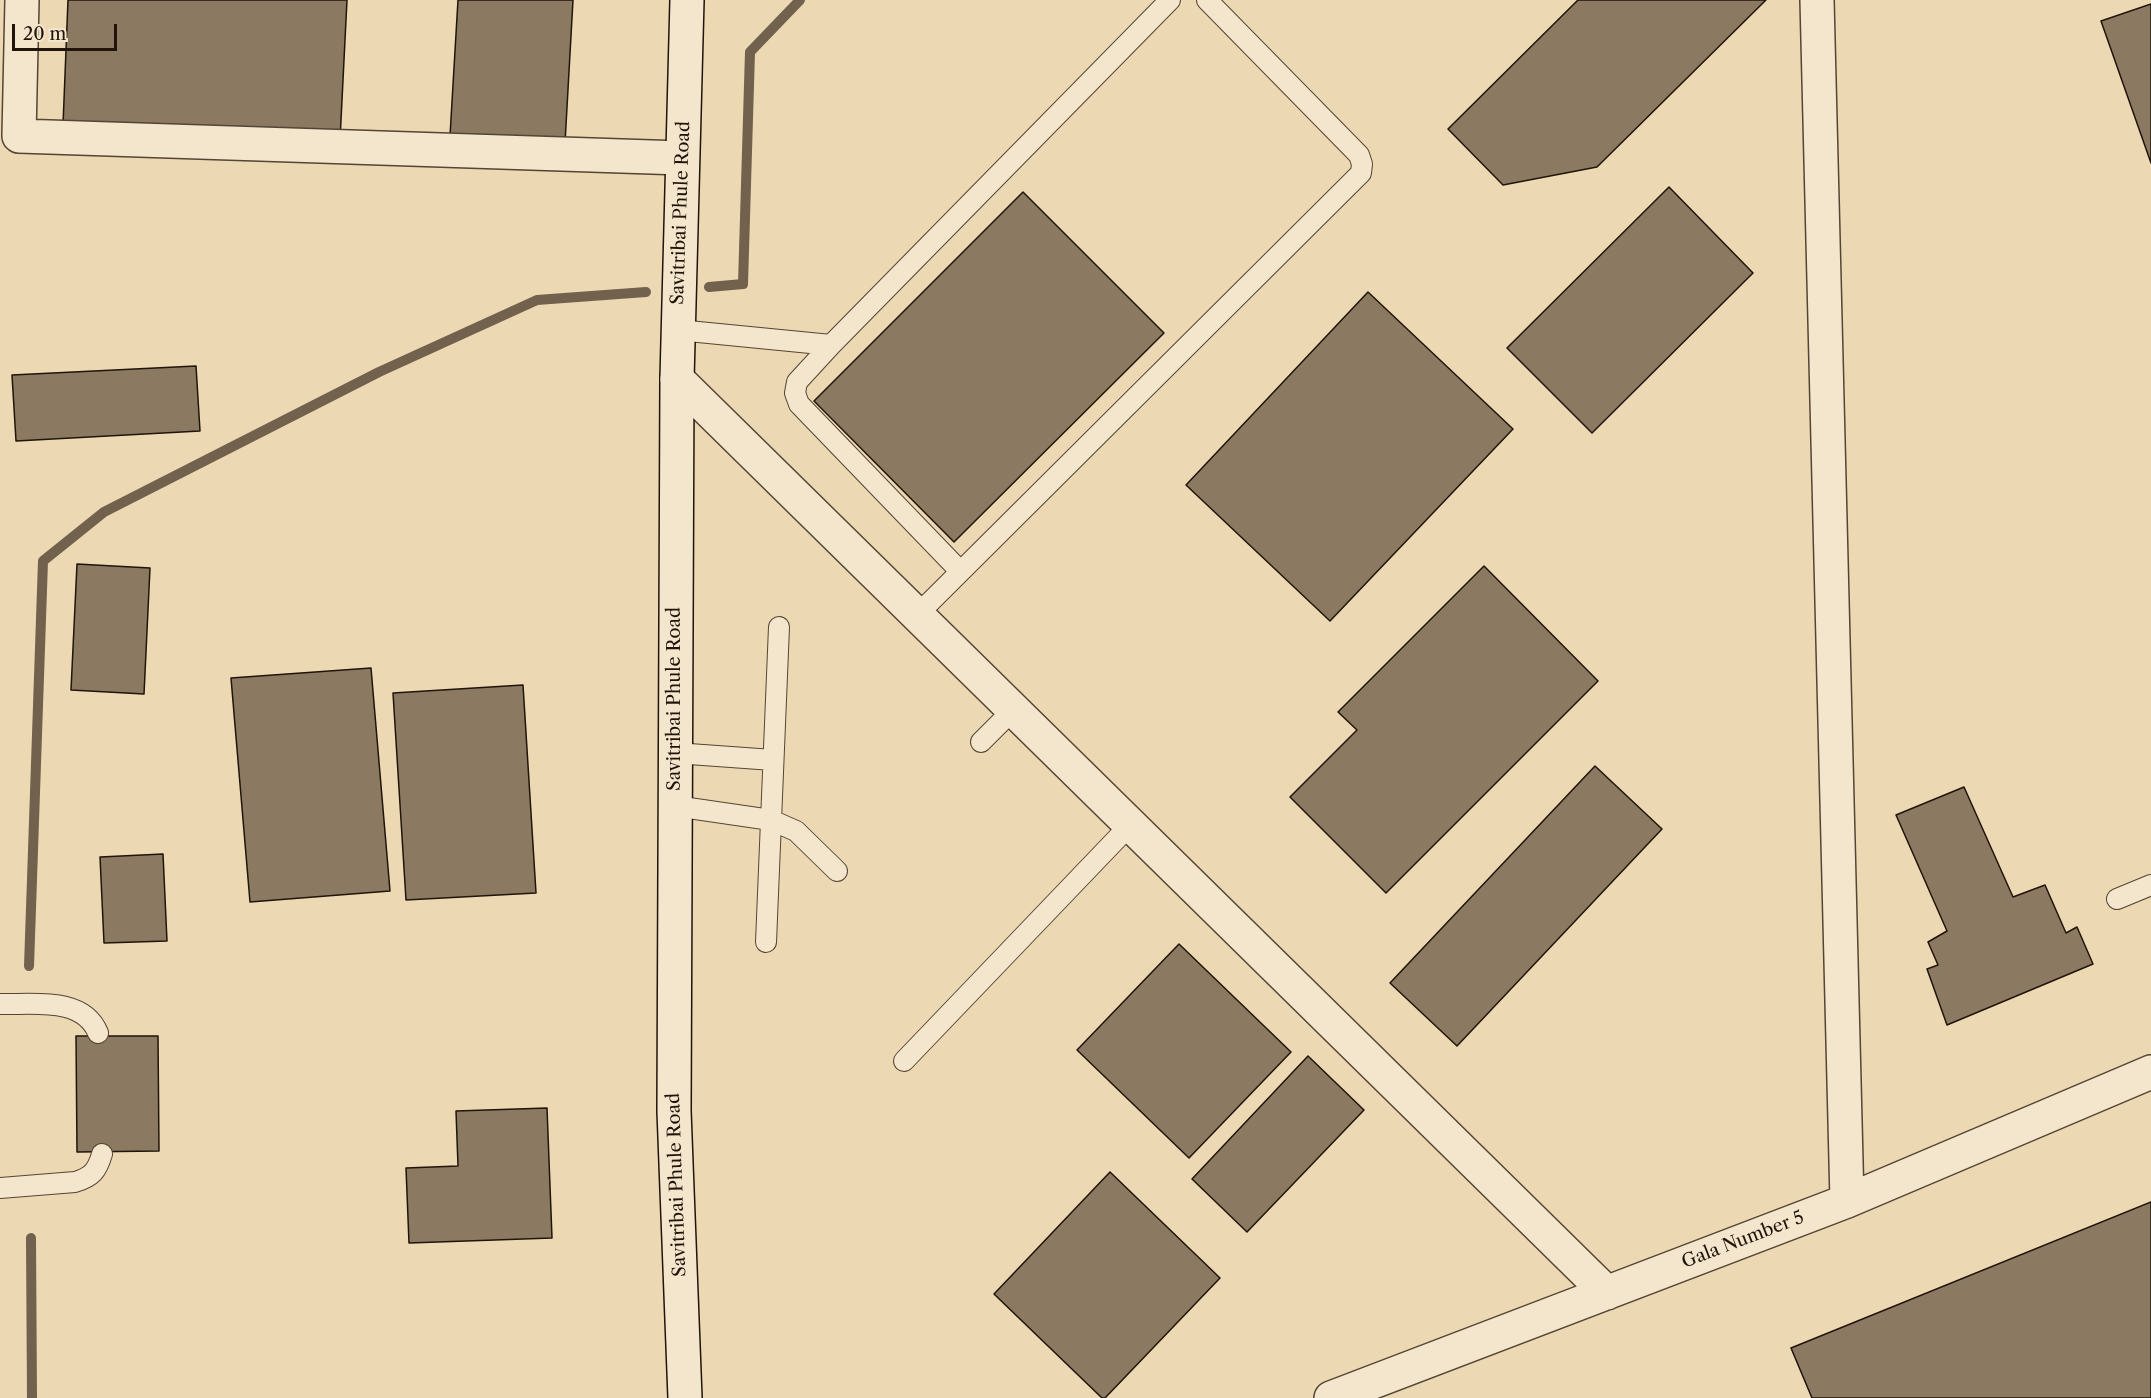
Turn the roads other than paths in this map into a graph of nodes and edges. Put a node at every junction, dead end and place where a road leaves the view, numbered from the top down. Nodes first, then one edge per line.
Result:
1 (22, 0) edge
2 (687, 0) edge
3 (1170, 0) edge
4 (1207, 0) edge
5 (1817, 0) edge
6 (682, 158) junction
7 (678, 330) junction
8 (831, 345) junction
9 (677, 380) junction
10 (960, 572) junction
11 (918, 614) junction
12 (779, 627) dead end
13 (1014, 709) junction
14 (981, 742) dead end
15 (675, 753) junction
16 (773, 760) junction
17 (675, 806) junction
18 (771, 820) junction
19 (1131, 824) junction
20 (837, 871) dead end
21 (2151, 885) edge
22 (2117, 899) dead end
23 (766, 942) dead end
24 (0, 1004) edge
25 (98, 1033) dead end
26 (904, 1061) dead end
27 (2151, 1072) edge
28 (102, 1154) dead end
29 (0, 1188) edge
30 (1847, 1201) junction
31 (1607, 1293) junction
32 (685, 1398) edge
33 (1331, 1398) edge

1 - 6 street
2 - 6 street, Savitribai Phule Road
3 - 8 lane
4 - 10 lane
5 - 30 street
6 - 7 street, Savitribai Phule Road
7 - 8 lane
7 - 9 street, Savitribai Phule Road
8 - 10 lane
9 - 11 street
9 - 15 street, Savitribai Phule Road
10 - 11 lane
11 - 13 street
12 - 16 lane
13 - 14 lane
13 - 19 street
15 - 16 lane
15 - 17 street, Savitribai Phule Road
16 - 18 lane
17 - 18 lane
17 - 32 street, Savitribai Phule Road
18 - 20 lane
18 - 23 lane
19 - 26 lane
19 - 31 street
21 - 22 lane
24 - 25 lane
27 - 30 street, Gala Number 5
28 - 29 lane
30 - 31 street, Gala Number 5
31 - 33 street, Gala Number 5

